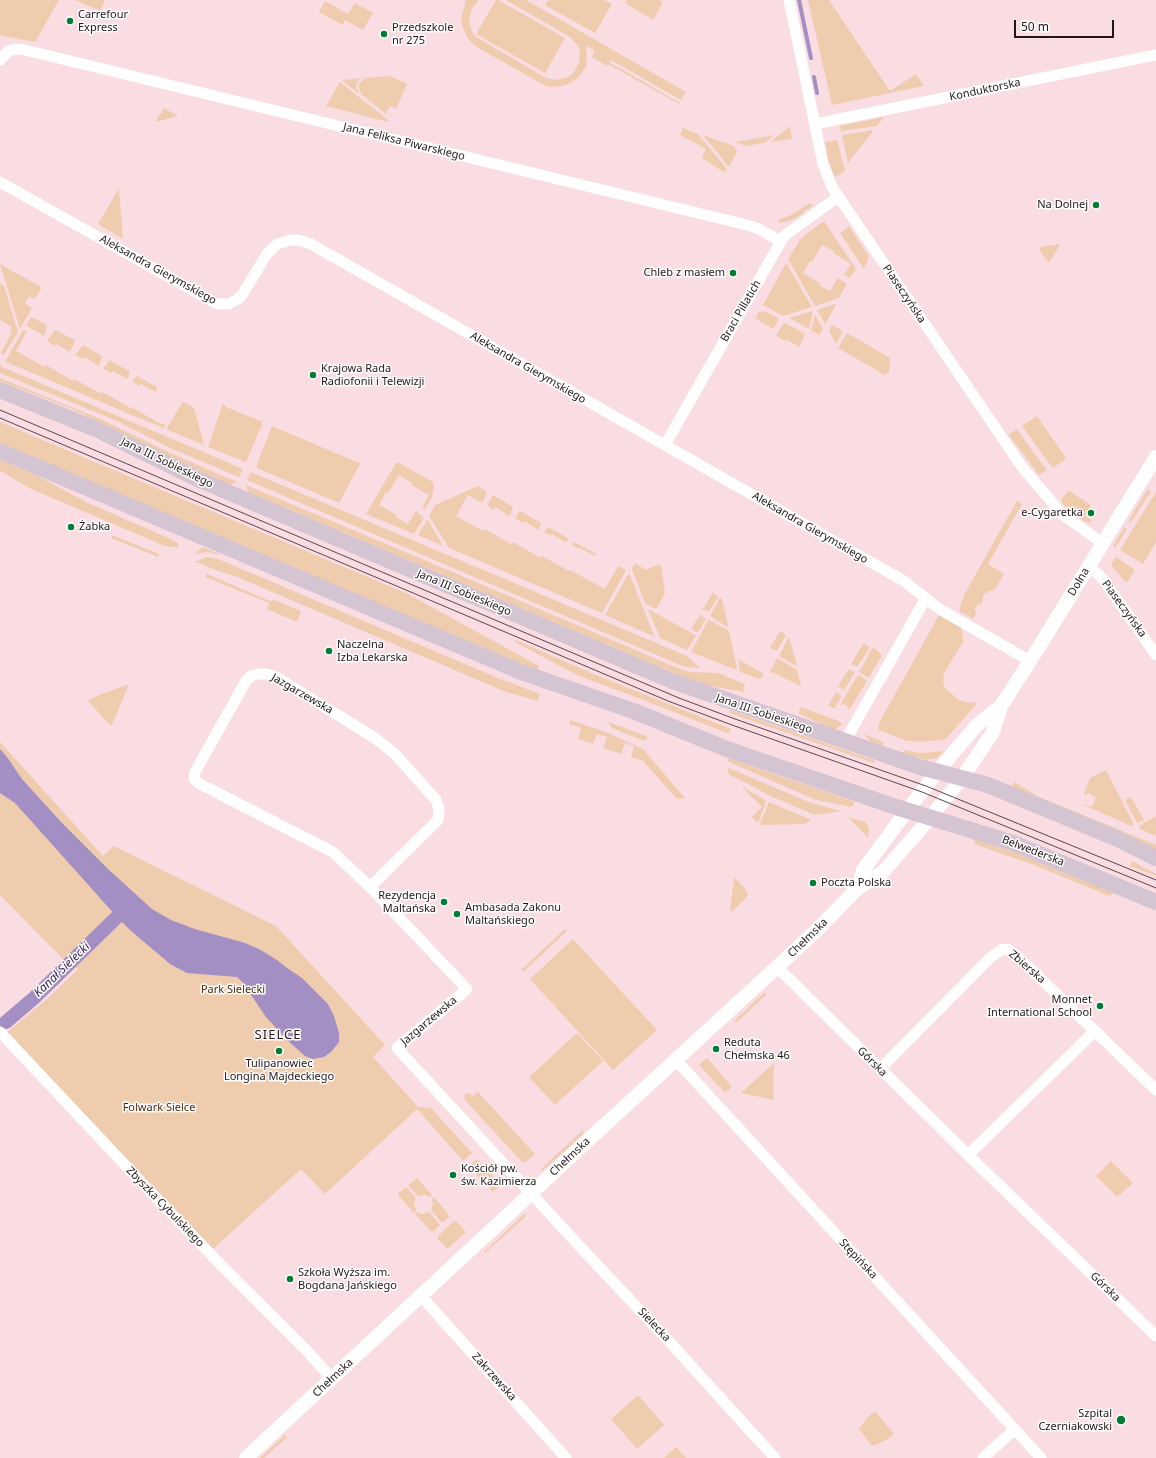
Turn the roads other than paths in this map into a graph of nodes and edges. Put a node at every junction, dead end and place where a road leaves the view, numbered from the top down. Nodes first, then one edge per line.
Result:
1 (789, 0) edge
2 (1156, 55) edge
3 (0, 60) edge
4 (814, 124) junction
5 (0, 182) edge
6 (838, 198) junction
7 (780, 241) junction
8 (0, 390) edge
9 (664, 445) junction
10 (0, 451) edge
11 (1156, 457) edge
12 (1102, 543) junction
13 (1088, 567) junction
14 (926, 598) junction
15 (1156, 655) edge
16 (1030, 661) junction
17 (1001, 706) junction
18 (845, 741) junction
19 (937, 772) junction
20 (962, 778) junction
21 (907, 810) junction
22 (930, 817) junction
23 (1156, 858) edge
24 (370, 887) junction
25 (858, 888) junction
26 (1156, 902) edge
27 (777, 967) junction
28 (1095, 1031) junction
29 (0, 1032) edge
30 (676, 1060) junction
31 (880, 1069) junction
32 (1156, 1089) edge
33 (968, 1155) junction
34 (531, 1194) junction
35 (421, 1296) junction
36 (1155, 1333) edge
37 (332, 1379) junction
38 (1015, 1429) junction
39 (246, 1458) edge
40 (566, 1458) edge
41 (775, 1458) edge
42 (983, 1458) edge
43 (1041, 1458) edge

1 - 4 street, Piaseczyńska
2 - 4 street, Konduktorska
3 - 7 street, Jana Feliksa Piwarskiego
4 - 6 street, Piaseczyńska
5 - 9 street, Aleksandra Gierymskiego
6 - 7 street, Braci Pillatich
6 - 12 street, Piaseczyńska
7 - 9 street, Braci Pillatich
8 - 18 main road, Jana III Sobieskiego
9 - 14 street, Aleksandra Gierymskiego
10 - 21 main road
11 - 12 street, Dolna
12 - 13 street, Dolna
13 - 15 street, Piaseczyńska
13 - 16 street, Dolna
14 - 16 street, Aleksandra Gierymskiego
14 - 18 street
16 - 17 street, Dolna
17 - 19 street, Dolna
17 - 20 street, Dolna
18 - 19 main road, Jana III Sobieskiego
19 - 20 main road
19 - 21 street, Chełmska
20 - 22 street, Dolna
20 - 23 main road
21 - 22 main road, Belwederska
21 - 25 street, Chełmska
22 - 25 street, Chełmska
22 - 26 main road, Belwederska
24 - 24 street, Jazgarzewska
24 - 34 street, Jazgarzewska
25 - 27 street, Chełmska
27 - 30 street, Chełmska
27 - 31 street, Górska
28 - 31 street, Zbierska
28 - 32 street, Zbierska
28 - 33 street
29 - 37 street, Zbyszka Cybulskiego
30 - 34 street, Chełmska
30 - 38 street, Stępińska
31 - 33 street, Górska
33 - 36 street, Górska
34 - 35 street, Chełmska
34 - 41 street, Sielecka
35 - 37 street, Chełmska
35 - 40 street, Zakrzewska
37 - 39 street, Chełmska
38 - 42 street
38 - 43 street, Stępińska

